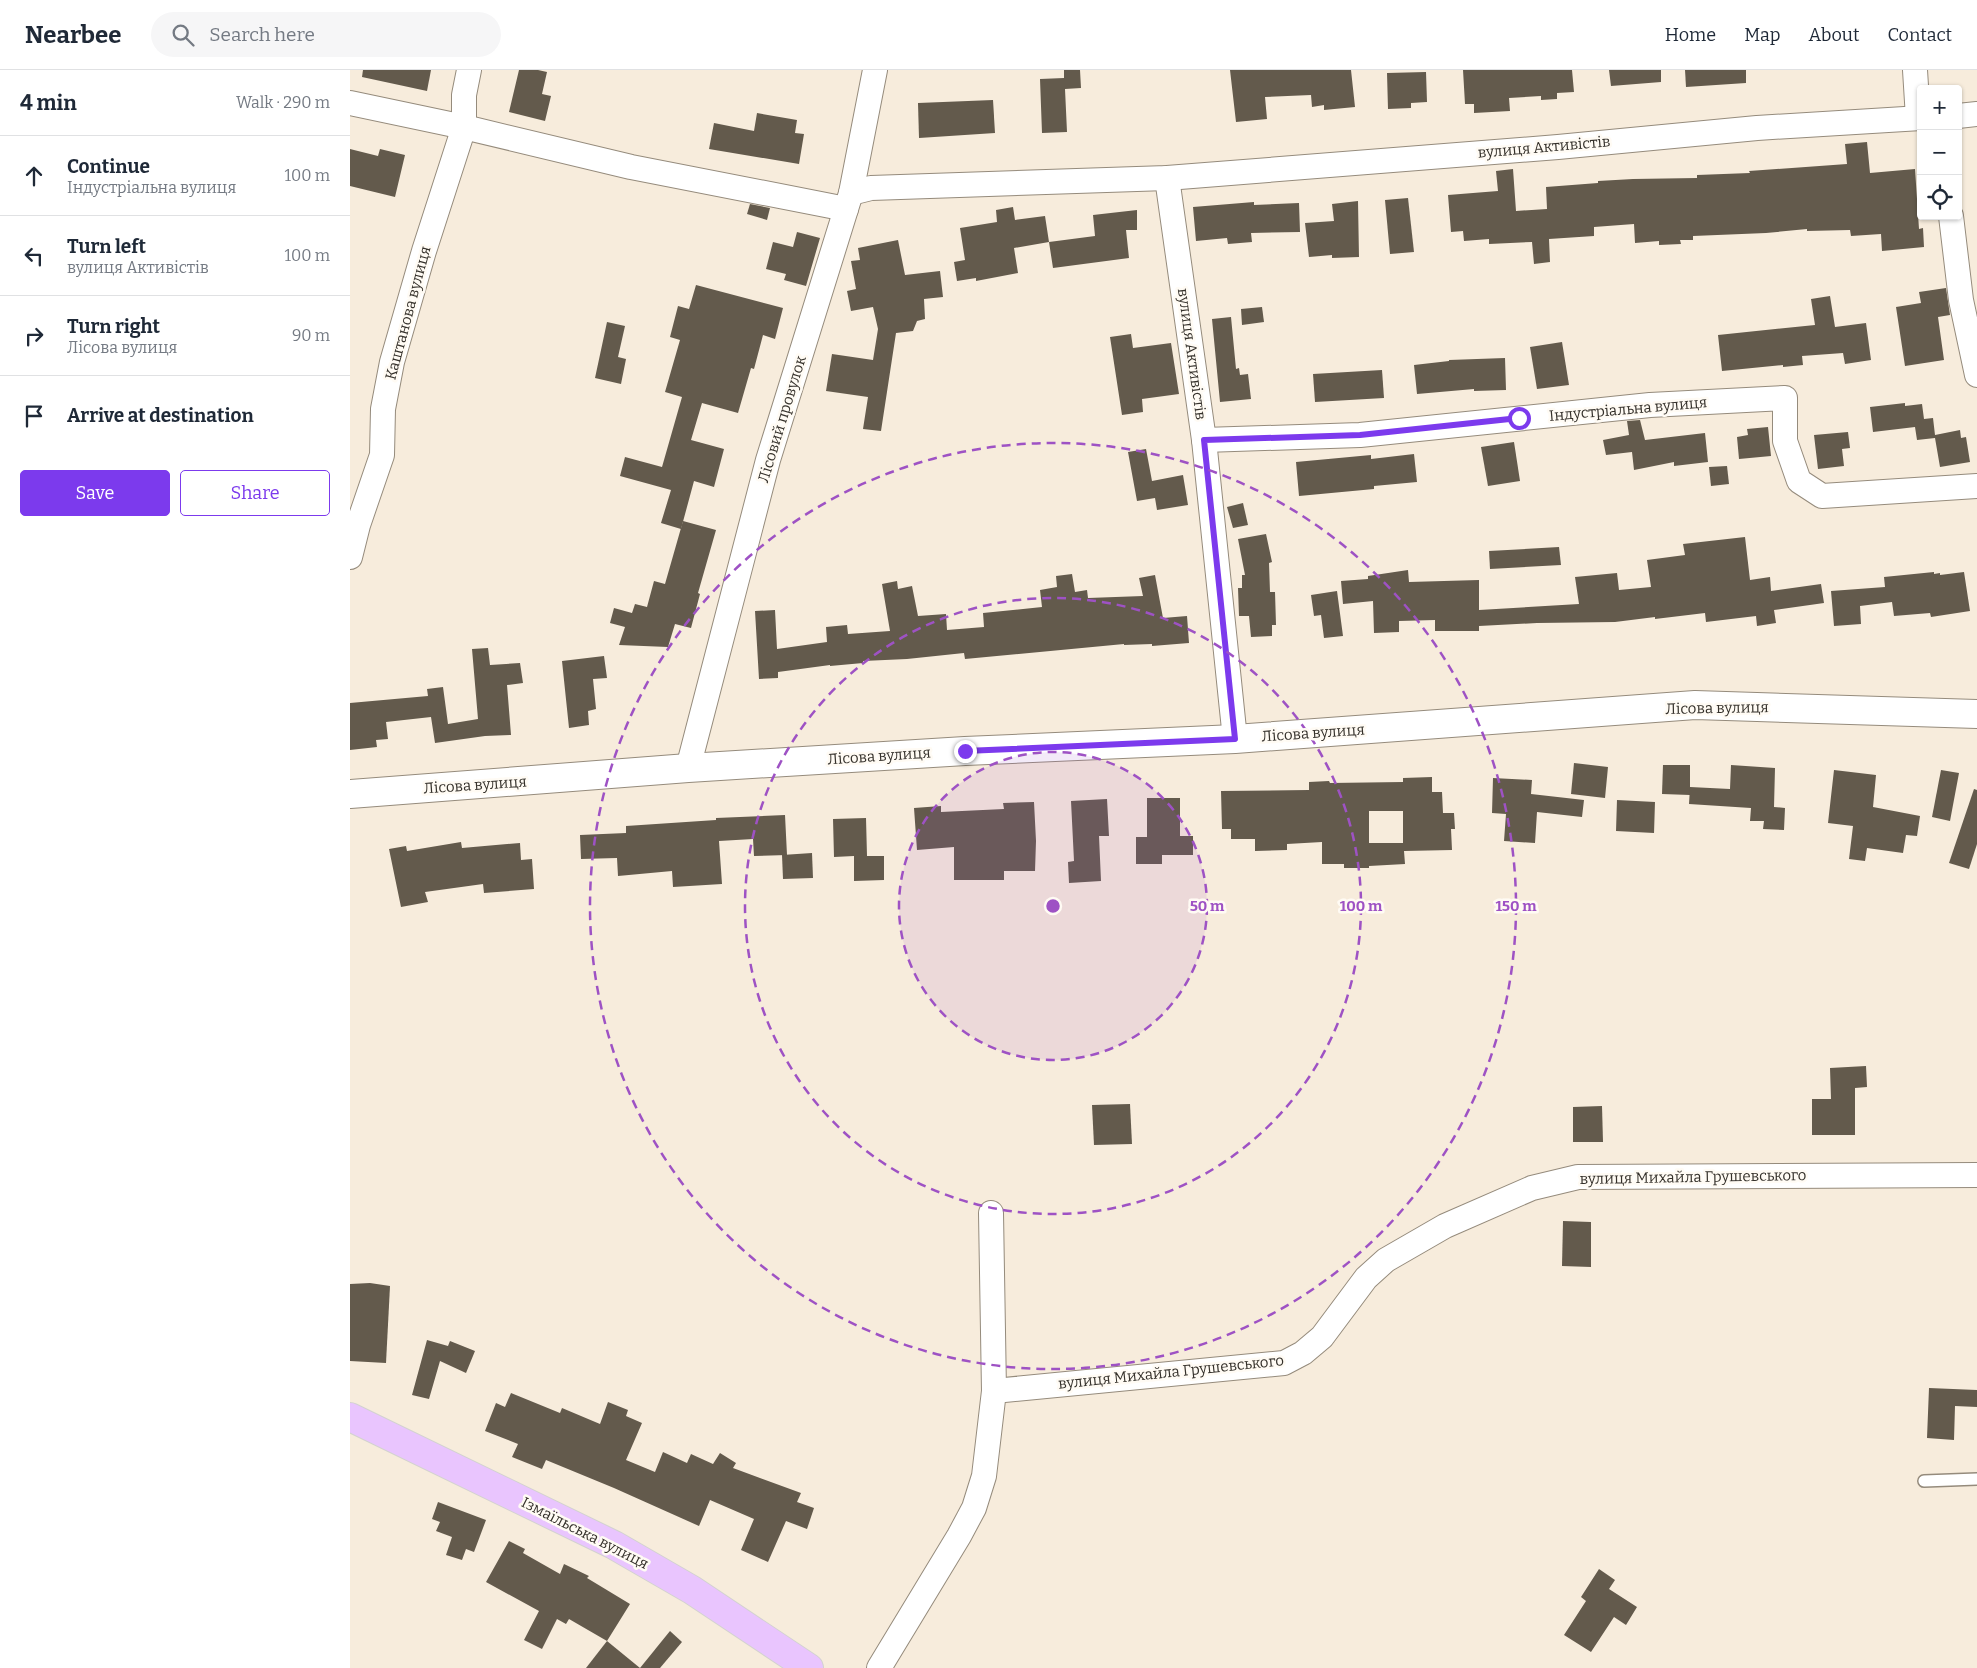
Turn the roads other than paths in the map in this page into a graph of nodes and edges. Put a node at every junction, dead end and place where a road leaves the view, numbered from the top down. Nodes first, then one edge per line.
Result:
1 (469, 70) edge
2 (875, 70) edge
3 (1915, 70) edge
4 (1917, 94) edge
5 (350, 103) edge
6 (1977, 114) edge
7 (1962, 116) edge
8 (1917, 118) edge
9 (464, 127) junction
10 (1167, 178) junction
11 (848, 201) junction
12 (1951, 220) edge
13 (1977, 375) edge
14 (1204, 440) junction
15 (1977, 486) edge
16 (350, 557) edge
17 (1977, 714) edge
18 (1235, 739) junction
19 (688, 768) junction
20 (350, 794) edge
21 (1977, 1175) edge
22 (991, 1213) dead end
23 (994, 1391) junction
24 (350, 1418) edge
25 (1977, 1479) edge
26 (1924, 1481) dead end
27 (809, 1668) edge
28 (879, 1668) edge

1 - 9 street, Каштанова вулиця
2 - 11 street, Лісовий провулок
3 - 4 street
5 - 9 street
6 - 7 street
8 - 10 street, вулиця Активістів
9 - 11 street
9 - 16 street, Каштанова вулиця
10 - 11 street, вулиця Активістів
10 - 14 street, вулиця Активістів
11 - 19 street, Лісовий провулок
12 - 13 street
14 - 15 street, Індустріальна вулиця
14 - 18 street, вулиця Активістів
17 - 18 street, Лісова вулиця
18 - 19 street, Лісова вулиця
19 - 20 street, Лісова вулиця
21 - 23 street, вулиця Михайла Грушевського
22 - 23 street
23 - 28 street
24 - 27 main road, Ізмаїльська вулиця
25 - 26 lane

